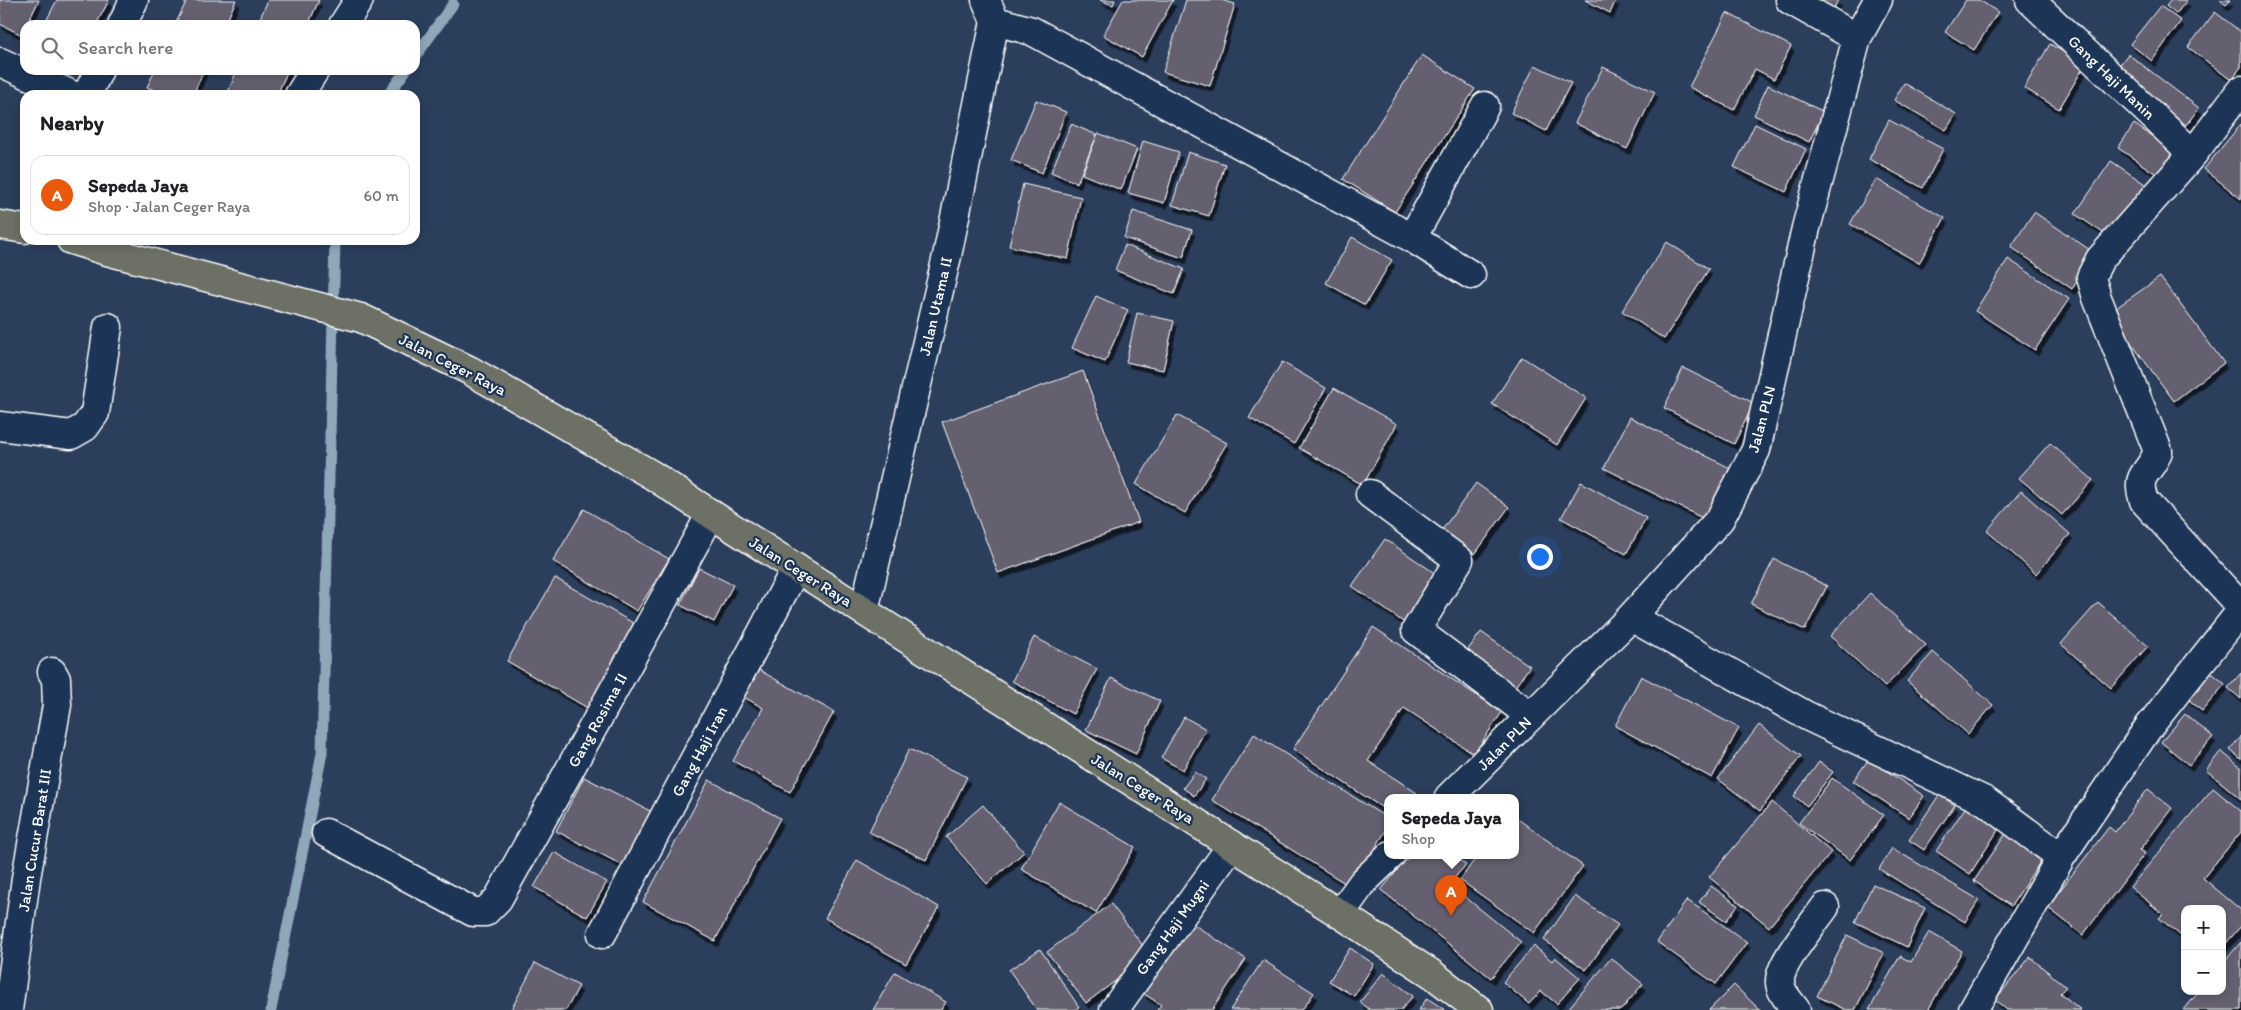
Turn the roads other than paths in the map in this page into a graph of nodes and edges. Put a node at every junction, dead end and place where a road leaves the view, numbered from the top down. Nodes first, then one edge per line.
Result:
1 (134, 0) edge
2 (358, 0) edge
3 (1790, 0) edge
4 (1878, 0) edge
5 (2030, 0) edge
6 (990, 11) edge
7 (124, 20) edge
8 (346, 20) edge
9 (1857, 38) junction
10 (0, 62) edge
11 (20, 71) edge
12 (28, 75) edge
13 (97, 75) edge
14 (312, 75) edge
15 (61, 90) edge
16 (90, 90) edge
17 (302, 90) edge
18 (2241, 90) edge
19 (1485, 106) dead end
20 (2193, 154) junction
21 (0, 225) edge
22 (20, 228) edge
23 (1412, 238) junction
24 (86, 245) edge
25 (1471, 275) dead end
26 (108, 327) dead end
27 (0, 426) edge
28 (1370, 494) dead end
29 (711, 514) junction
30 (796, 568) junction
31 (2241, 607) edge
32 (864, 611) junction
33 (2241, 611) edge
34 (1631, 617) junction
35 (52, 672) dead end
36 (1531, 716) junction
37 (1452, 794) edge
38 (326, 833) dead end
39 (1232, 845) junction
40 (2061, 857) junction
41 (1387, 859) edge
42 (1825, 906) dead end
43 (1340, 914) junction
44 (602, 934) dead end
45 (1130, 986) junction
46 (8, 1010) edge
47 (1092, 1010) edge
48 (1114, 1010) edge
49 (1479, 1010) edge
50 (1796, 1010) edge
51 (1973, 1010) edge

1 - 7 street
2 - 8 street
3 - 9 street
4 - 9 street, Jalan PLN
5 - 20 street, Gang Haji Manin
6 - 23 street
6 - 32 street, Jalan Utama II
9 - 34 street, Jalan PLN
10 - 11 street
12 - 15 street
13 - 16 street
14 - 17 street
18 - 20 street
19 - 23 street
20 - 31 street
21 - 22 main road
23 - 25 street
24 - 29 main road, Jalan Ceger Raya
26 - 27 street
28 - 36 street
29 - 30 main road, Jalan Ceger Raya
29 - 38 street, Gang Rosima II
30 - 32 main road, Jalan Ceger Raya
30 - 44 street, Gang Haji Iran
32 - 39 main road, Jalan Ceger Raya
33 - 40 street
34 - 36 street, Jalan PLN
34 - 40 street
35 - 46 street, Jalan Cucur Barat III
36 - 37 street, Jalan PLN
39 - 43 main road, Jalan Ceger Raya
39 - 45 street, Gang Haji Mugni
40 - 51 street
41 - 43 street
42 - 50 street
43 - 49 main road, Jalan Ceger Raya
45 - 47 street
45 - 48 street, Gang Haji Mugni

